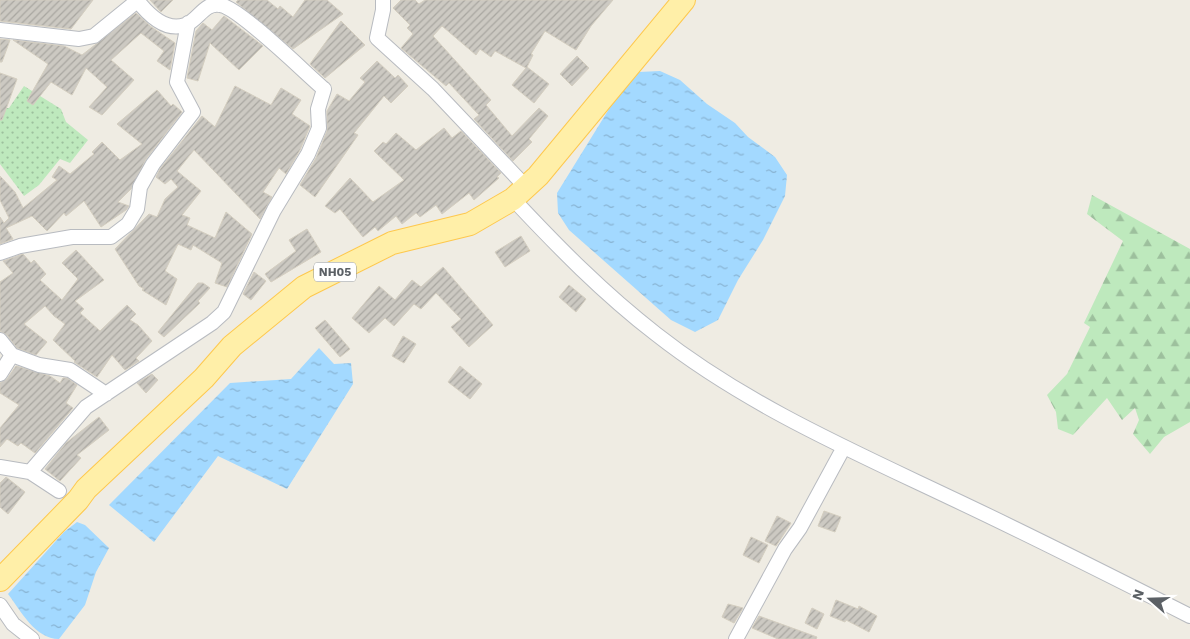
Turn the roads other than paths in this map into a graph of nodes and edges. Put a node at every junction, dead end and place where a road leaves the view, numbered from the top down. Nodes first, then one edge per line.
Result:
1 (137, 0) edge
2 (383, 0) edge
3 (684, 0) edge
4 (188, 23) junction
5 (0, 30) edge
6 (519, 193) junction
7 (0, 253) edge
8 (0, 340) edge
9 (12, 355) junction
10 (0, 374) edge
11 (106, 394) junction
12 (844, 447) junction
13 (0, 467) edge
14 (30, 472) junction
15 (58, 491) dead end
16 (0, 580) edge
17 (0, 605) edge
18 (1190, 616) edge
19 (32, 639) edge
20 (736, 639) edge

1 - 4 street
1 - 5 street
2 - 6 street
3 - 6 main road, NH05
4 - 7 street
4 - 11 street
6 - 12 street
6 - 16 main road, NH05
8 - 9 street
9 - 10 street
9 - 11 street
11 - 14 street
12 - 18 street
12 - 20 street
13 - 14 street
14 - 15 street
17 - 19 street

